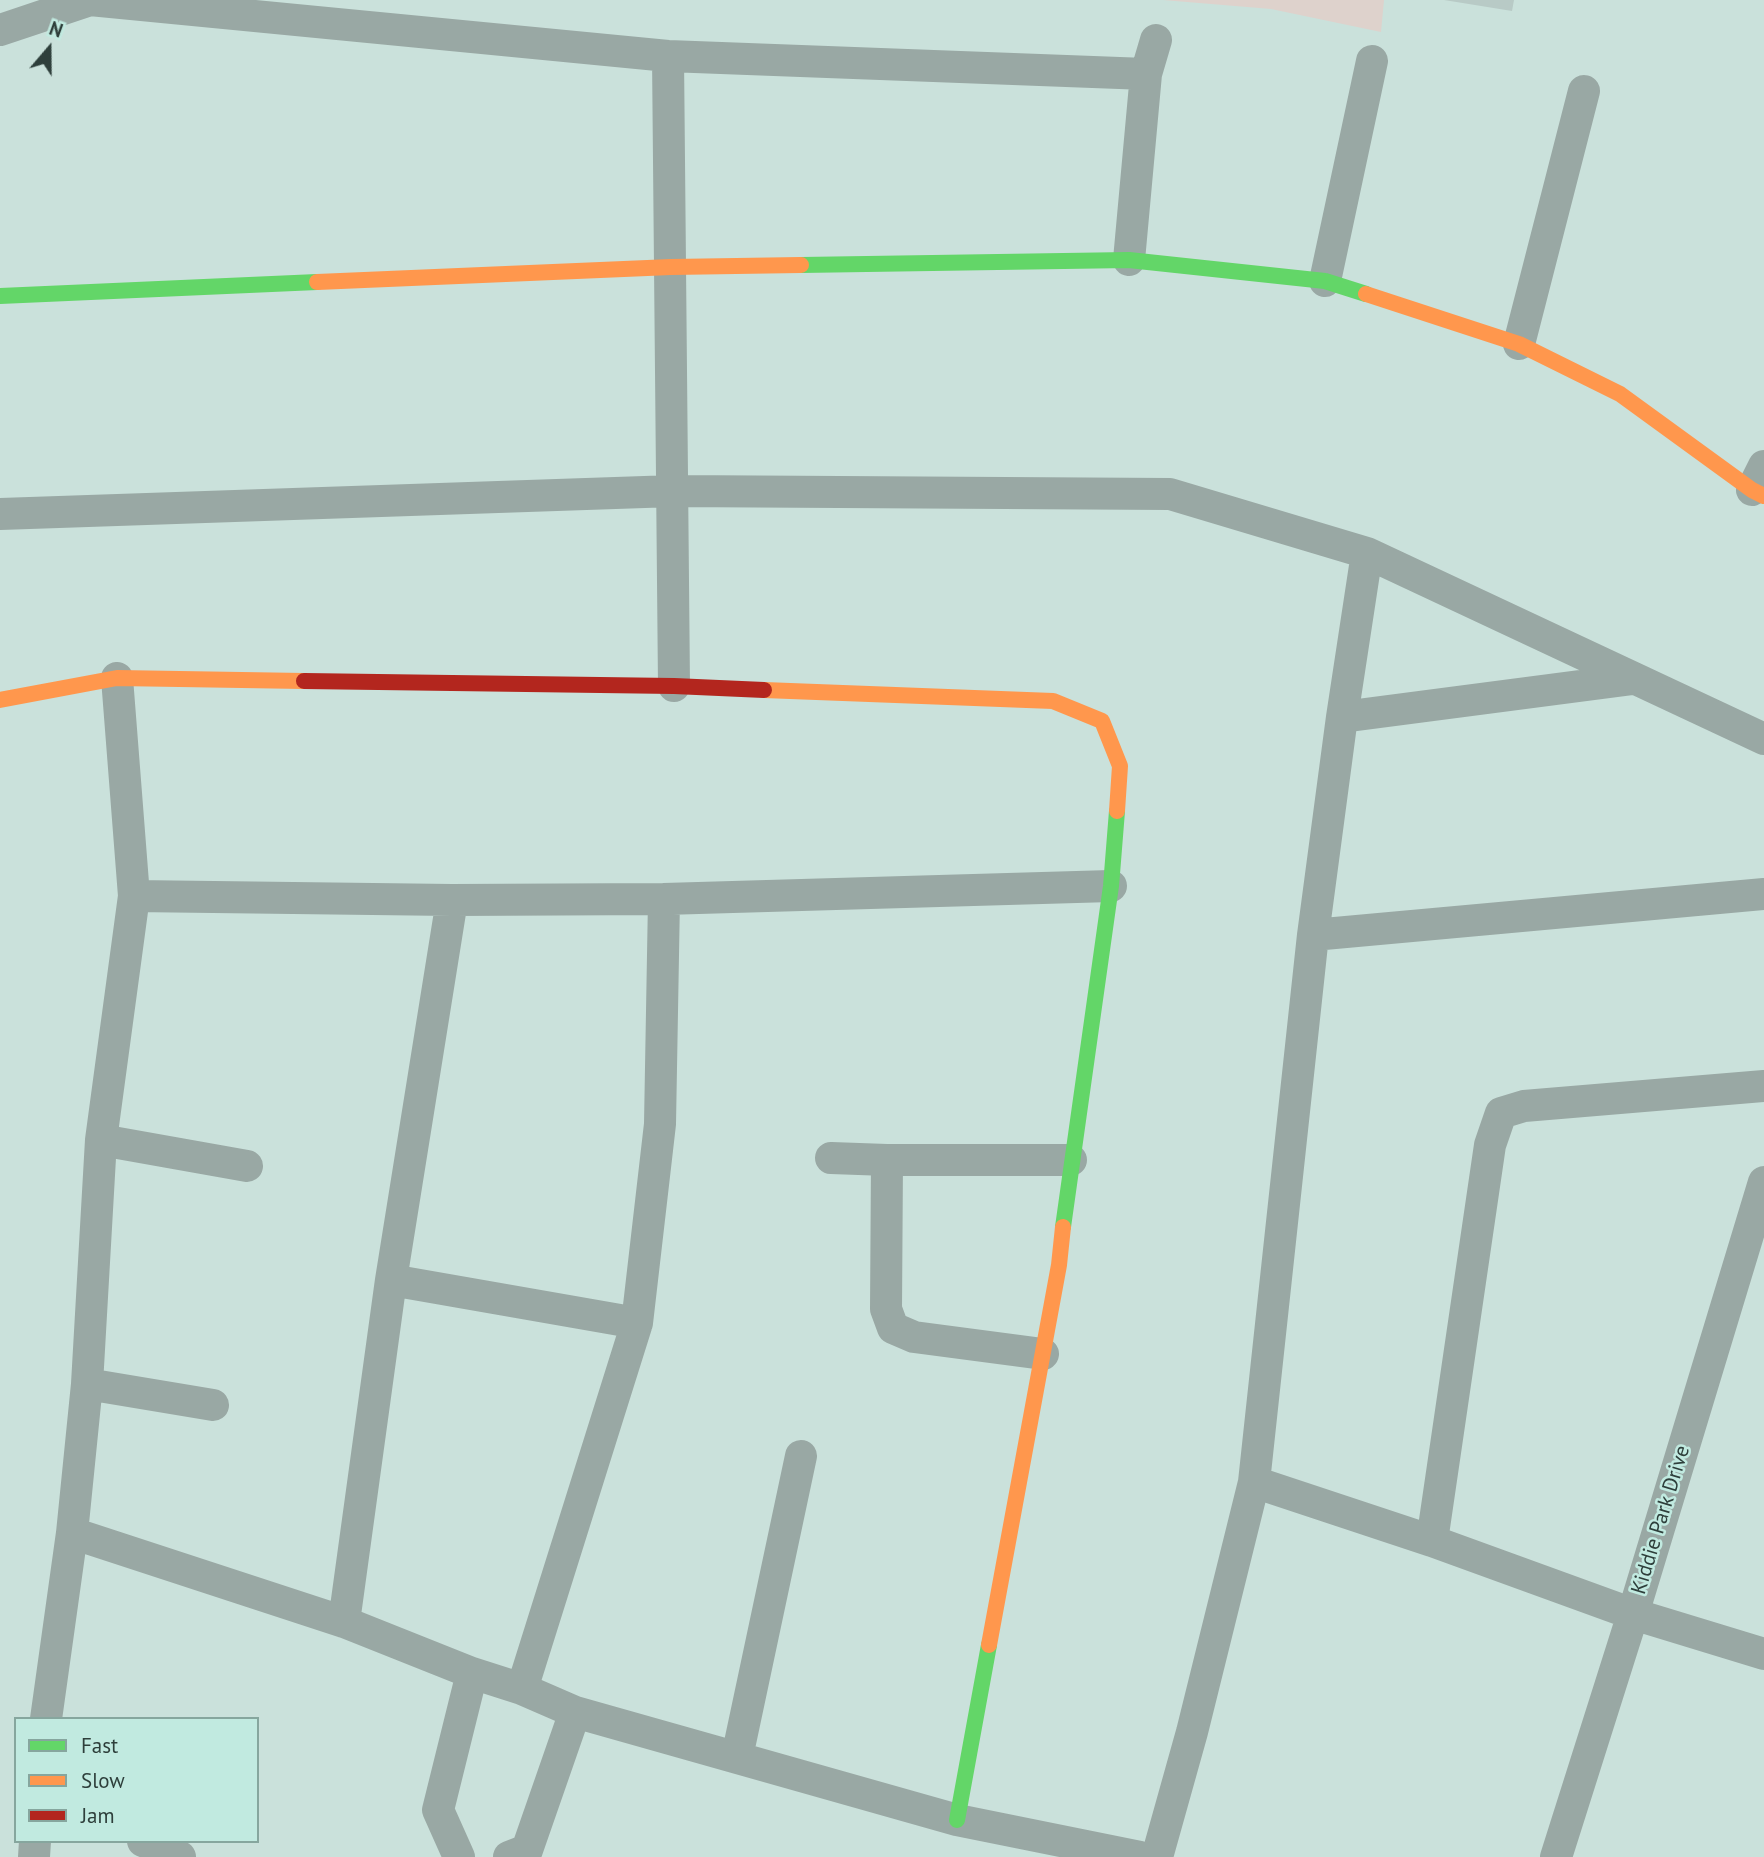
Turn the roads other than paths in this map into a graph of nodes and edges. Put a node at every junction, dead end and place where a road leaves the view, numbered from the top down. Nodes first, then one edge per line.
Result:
1 (0, 30) edge
2 (1156, 40) dead end
3 (668, 56) junction
4 (1372, 61) dead end
5 (1146, 74) junction
6 (1584, 90) dead end
7 (1129, 260) junction
8 (671, 267) junction
9 (1325, 281) junction
10 (0, 296) edge
11 (1519, 344) junction
12 (1760, 484) edge
13 (674, 491) junction
14 (0, 514) edge
15 (1367, 553) junction
16 (117, 678) junction
17 (1633, 679) junction
18 (674, 686) junction
19 (0, 700) edge
20 (1342, 717) junction
21 (1764, 739) edge
22 (1111, 886) junction
23 (1764, 894) edge
24 (134, 896) junction
25 (664, 899) junction
26 (452, 900) junction
27 (1313, 935) junction
28 (1764, 1086) edge
29 (101, 1140) junction
30 (831, 1158) dead end
31 (887, 1160) junction
32 (1071, 1160) junction
33 (247, 1166) dead end
34 (1764, 1182) edge
35 (391, 1280) junction
36 (637, 1324) junction
37 (1043, 1354) junction
38 (87, 1384) junction
39 (213, 1405) dead end
40 (801, 1456) dead end
41 (1254, 1482) junction
42 (72, 1533) junction
43 (1432, 1541) junction
44 (1633, 1614) junction
45 (344, 1622) junction
46 (1764, 1654) edge
47 (472, 1674) junction
48 (522, 1689) junction
49 (575, 1712) junction
50 (46, 1717) edge
51 (737, 1756) junction
52 (957, 1820) junction
53 (148, 1843) edge
54 (180, 1857) edge
55 (459, 1857) edge
56 (509, 1857) edge
57 (1140, 1857) edge
58 (1157, 1857) edge
59 (1556, 1857) edge

1 - 3 street
2 - 5 street
3 - 5 street
3 - 8 street
4 - 9 street
5 - 7 street
6 - 11 street
7 - 8 street
7 - 9 street
8 - 10 street
8 - 13 street
9 - 11 street
11 - 12 street
13 - 14 street
13 - 15 street
13 - 18 street
15 - 17 street
15 - 20 street
16 - 18 street
16 - 19 street
16 - 24 street
17 - 20 street
17 - 21 street
18 - 22 street
20 - 27 street
22 - 25 street
22 - 32 street
23 - 27 street
24 - 26 street
24 - 29 street
25 - 26 street
25 - 36 street
26 - 35 street
27 - 41 street
28 - 43 street
29 - 33 street
29 - 38 street
30 - 31 street
31 - 32 street
31 - 37 street
32 - 37 street
34 - 44 street, Kiddie Park Drive
35 - 36 street
35 - 45 street
36 - 48 street
37 - 52 street
38 - 39 street
38 - 42 street
40 - 51 street
41 - 43 street
41 - 58 street
42 - 45 street
42 - 50 street
43 - 44 street
44 - 46 street
44 - 59 street, Kiddie Park Drive
45 - 47 street
47 - 48 street
47 - 55 street
48 - 49 street
49 - 51 street
49 - 56 street
51 - 52 street
52 - 57 street
53 - 54 street

